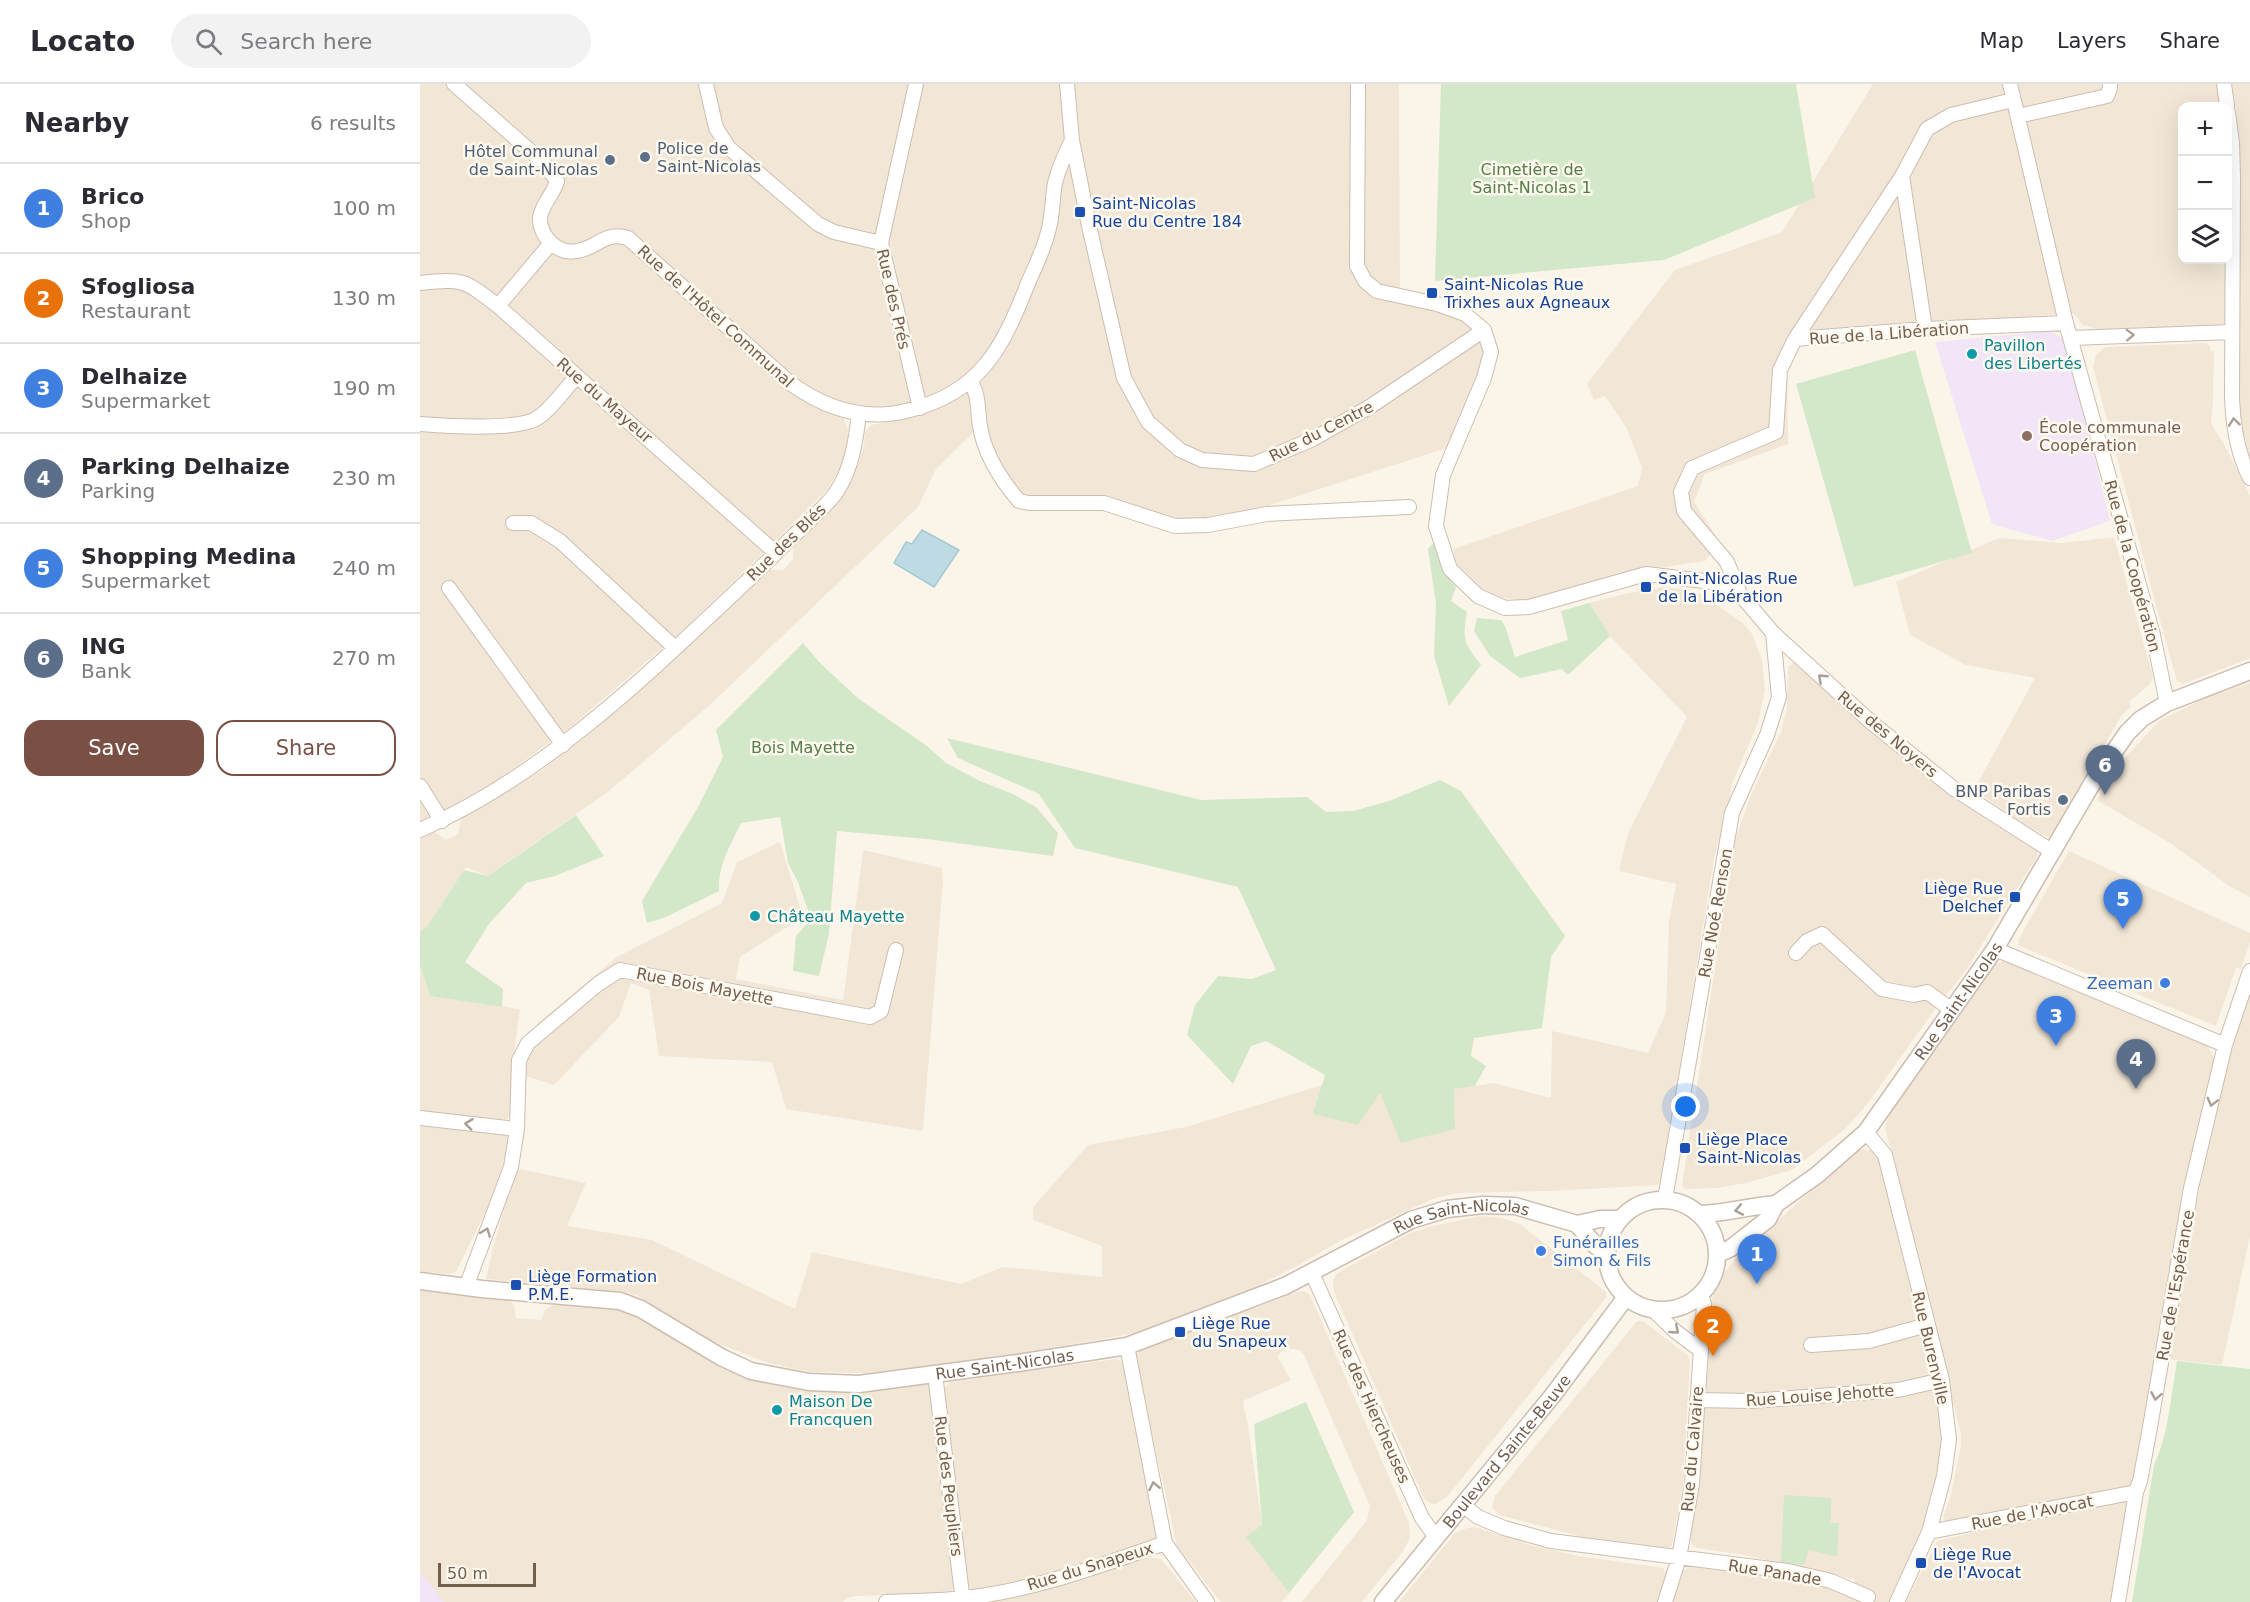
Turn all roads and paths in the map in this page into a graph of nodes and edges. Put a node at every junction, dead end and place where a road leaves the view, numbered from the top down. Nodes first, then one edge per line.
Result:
1 (454, 84) edge
2 (706, 84) edge
3 (916, 84) edge
4 (1067, 84) edge
5 (1358, 84) edge
6 (2010, 84) edge
7 (2109, 84) edge
8 (2224, 84) edge
9 (2013, 100) junction
10 (2226, 102) edge
11 (2018, 116) junction
12 (1072, 140) junction
13 (2232, 143) edge
14 (1902, 176) junction
15 (550, 243) junction
16 (881, 243) junction
17 (420, 283) edge
18 (498, 306) junction
19 (2066, 323) junction
20 (1925, 329) junction
21 (1484, 330) junction
22 (2232, 332) junction
23 (2071, 338) junction
24 (1795, 339) junction
25 (577, 376) junction
26 (970, 381) junction
27 (920, 408) junction
28 (858, 413) junction
29 (420, 424) edge
30 (2250, 478) edge
31 (1409, 507) dead end
32 (513, 523) dead end
33 (776, 553) junction
34 (449, 588) dead end
35 (1740, 594) junction
36 (1773, 633) junction
37 (675, 648) junction
38 (2250, 671) edge
39 (2167, 703) junction
40 (563, 744) junction
41 (420, 786) edge
42 (442, 821) junction
43 (420, 830) edge
44 (2055, 848) junction
45 (1995, 949) junction
46 (896, 950) dead end
47 (1796, 953) dead end
48 (2250, 971) edge
49 (1952, 1010) junction
50 (2225, 1045) junction
51 (420, 1118) edge
52 (517, 1129) junction
53 (1866, 1132) junction
54 (1665, 1199) junction
55 (1776, 1204) junction
56 (1701, 1214) junction
57 (1619, 1219) junction
58 (1577, 1224) junction
59 (1607, 1253) junction
60 (1718, 1254) junction
61 (1312, 1273) junction
62 (420, 1281) edge
63 (466, 1287) junction
64 (1701, 1295) junction
65 (1626, 1297) junction
66 (1652, 1309) junction
67 (1927, 1325) junction
68 (1811, 1345) dead end
69 (1127, 1346) junction
70 (1700, 1349) junction
71 (935, 1374) junction
72 (1942, 1380) junction
73 (1697, 1400) junction
74 (2136, 1492) junction
75 (1463, 1505) junction
76 (1929, 1532) junction
77 (1436, 1537) junction
78 (1165, 1543) junction
79 (1679, 1558) junction
80 (1868, 1597) dead end
81 (963, 1600) edge
82 (886, 1602) edge
83 (1207, 1602) edge
84 (1383, 1602) edge
85 (1665, 1602) edge
86 (1897, 1602) edge
87 (2118, 1602) edge

1 - 15 street
2 - 16 street
3 - 16 street, Rue des Prés
4 - 12 street, Rue du Centre
5 - 21 street
6 - 9 street, Rue de la Coopération
7 - 11 street
8 - 10 street
9 - 11 street, Rue de la Coopération
9 - 14 street
11 - 19 street, Rue de la Coopération
12 - 21 street, Rue du Centre
12 - 26 street, Rue de l'Hôtel Communal
13 - 22 street
14 - 20 street
14 - 24 street
15 - 18 street
15 - 28 street, Rue de l'Hôtel Communal
16 - 27 street, Rue des Prés
17 - 18 street, Rue du Mayeur
18 - 25 street, Rue du Mayeur
19 - 20 street, Rue de la Libération
19 - 23 street, Rue de la Coopération
20 - 24 street, Rue de la Libération
21 - 35 street
23 -> 22 street
30 -> 22 street
23 - 39 street, Rue de la Coopération
24 - 35 street, Rue de la Libération
25 - 29 street
25 - 33 street, Rue du Mayeur
26 - 27 street, Rue de l'Hôtel Communal
26 - 31 street
27 - 28 street, Rue de l'Hôtel Communal
28 - 33 street, Rue des Blés
32 - 37 street
33 - 37 street, Rue des Blés
34 - 40 street
35 - 36 street, Rue des Noyers
44 -> 36 street, Rue des Noyers
36 - 54 street, Rue Noé Renson
37 - 40 street, Rue des Blés
38 - 39 street, Rue Saint-Nicolas
39 - 44 street, Rue Saint-Nicolas
40 - 42 street, Rue des Blés
41 - 42 street
42 - 43 street, Rue des Blés
44 - 45 street, Rue Saint-Nicolas
45 - 49 street, Rue Saint-Nicolas
45 - 50 street
46 - 52 street, Rue Bois Mayette
47 - 49 street
48 - 50 street, Rue de l'Espérance
49 - 53 street, Rue Saint-Nicolas
50 -> 74 street, Rue de l'Espérance
52 -> 51 street
63 -> 52 street, Rue Bois Mayette
53 - 55 street, Rue Saint-Nicolas
53 - 67 street, Rue Burenville
54 - 56 street
54 - 57 street
55 -> 56 street, Rue Saint-Nicolas
55 - 60 street, Rue Saint-Nicolas
56 - 60 street
57 - 58 street, Rue Saint-Nicolas
57 - 59 street
58 - 59 street
58 - 61 street, Rue Saint-Nicolas
59 - 65 street
60 - 64 street
61 - 69 street, Rue Saint-Nicolas
61 - 77 street, Rue des Hiercheuses
62 - 63 street, Rue Saint-Nicolas
63 - 71 street, Rue Saint-Nicolas
64 - 66 street
64 - 70 street, Rue du Calvaire
65 - 66 street
65 - 75 street, Boulevard Sainte-Beuve
66 -> 70 street
67 - 68 street
67 - 72 street, Rue Burenville
69 - 71 street, Rue Saint-Nicolas
78 -> 69 street, Rue du Snapeux
70 - 73 street, Rue du Calvaire
71 - 81 street, Rue des Peupliers
72 - 73 street, Rue Louise Jehotte
72 - 76 street, Rue Burenville
73 - 79 street, Rue du Calvaire
74 - 76 street, Rue de l'Avocat
74 - 87 street, Rue de l'Espérance
75 - 77 street, Boulevard Sainte-Beuve
75 - 79 street, Rue Panade
76 - 86 street, Rue Burenville
77 - 84 street, Boulevard Sainte-Beuve
78 - 81 street, Rue du Snapeux
78 - 83 street
79 - 80 street, Rue Panade
79 - 85 street, Rue du Calvaire
81 - 82 street, Rue du Snapeux

